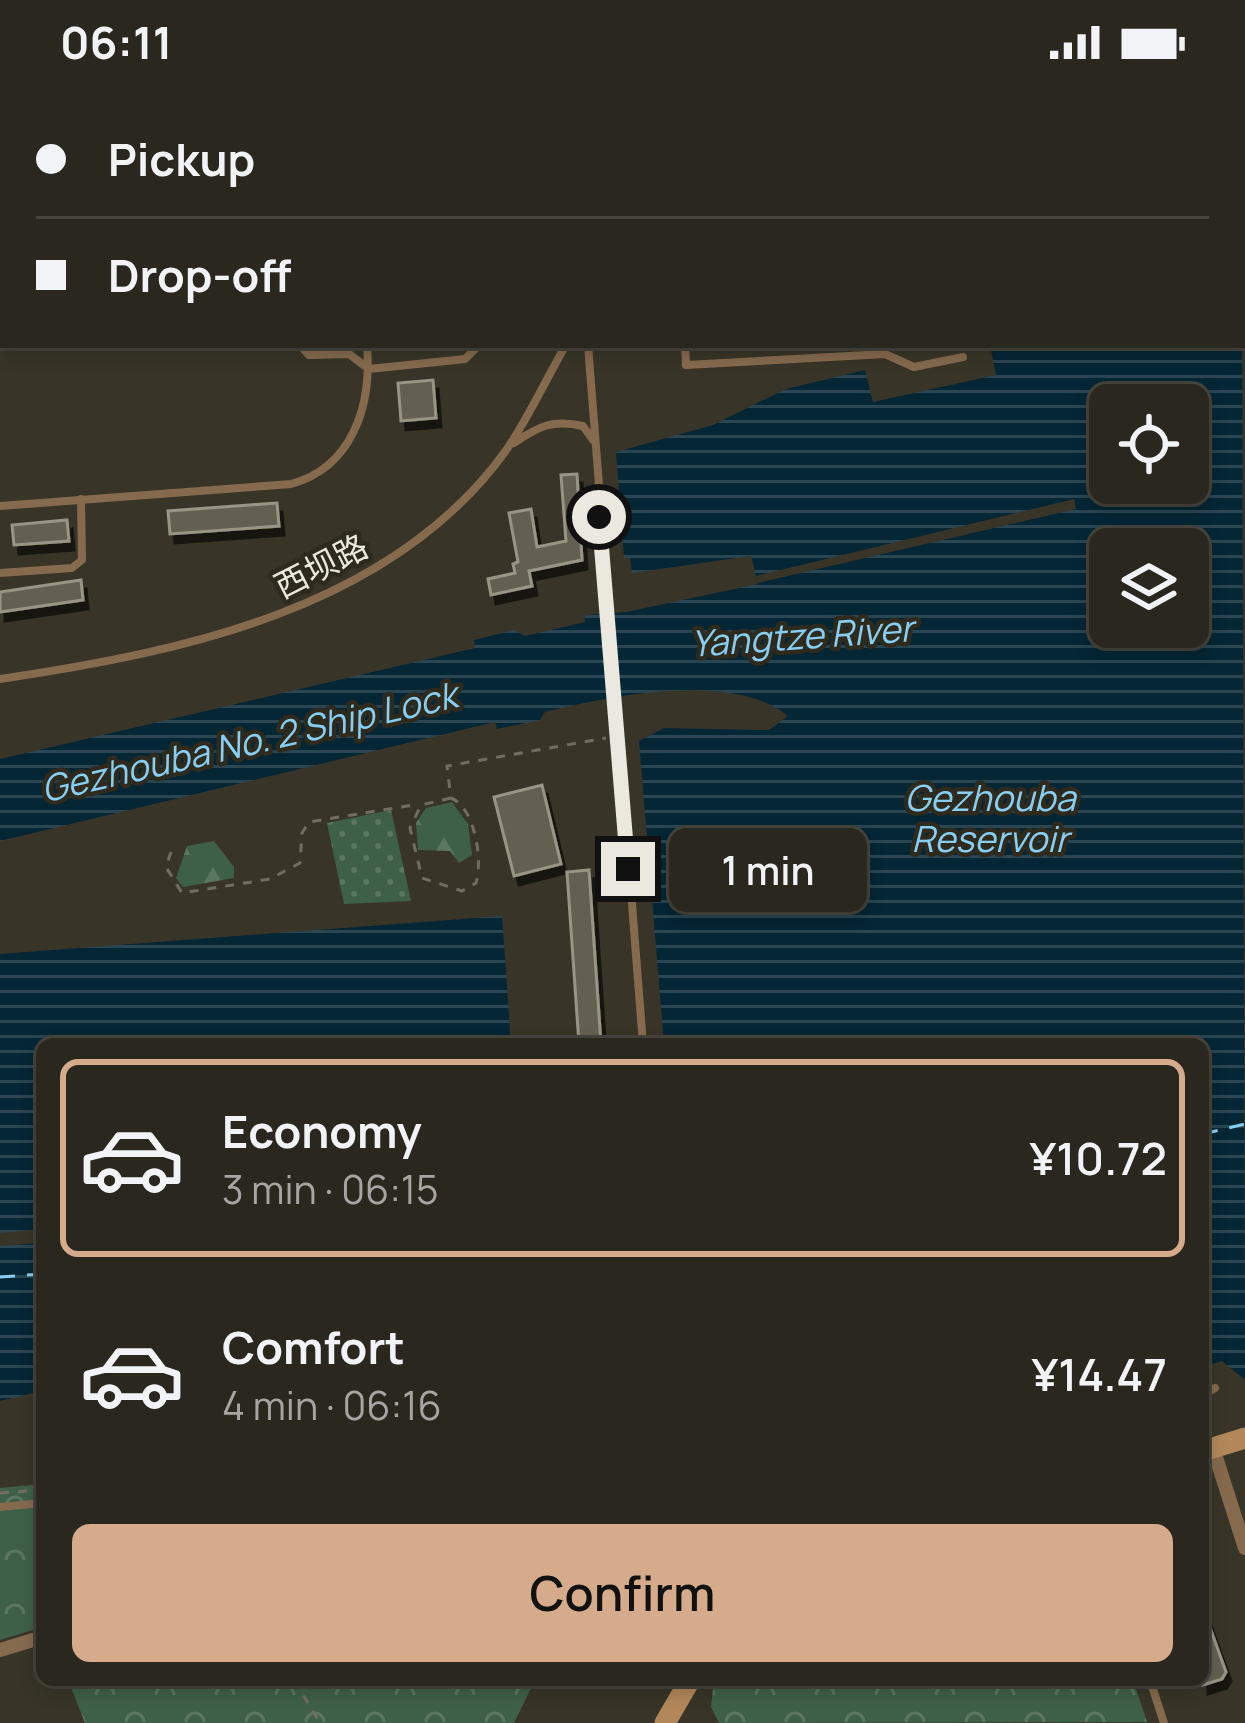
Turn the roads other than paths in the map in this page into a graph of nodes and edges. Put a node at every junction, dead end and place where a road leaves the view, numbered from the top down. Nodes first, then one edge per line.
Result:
1 (303, 348) edge
2 (367, 348) edge
3 (476, 348) edge
4 (564, 348) edge
5 (588, 348) edge
6 (685, 348) edge
7 (761, 348) edge
8 (963, 357) dead end
9 (761, 358) junction
10 (369, 369) junction
11 (594, 442) junction
12 (508, 447) junction
13 (81, 499) junction
14 (0, 506) edge
15 (0, 573) edge
16 (0, 680) edge
17 (642, 1038) edge
18 (1215, 1388) dead end
19 (1209, 1392) edge
20 (1245, 1438) edge
21 (1209, 1450) edge
22 (1209, 1453) edge
23 (36, 1504) edge
24 (0, 1507) edge
25 (1245, 1548) edge
26 (33, 1640) dead end
27 (0, 1650) edge
28 (687, 1686) edge
29 (690, 1686) edge
30 (1152, 1686) edge
31 (665, 1723) edge
32 (686, 1723) edge
33 (1164, 1723) edge

1 - 10 lane
2 - 10 lane
3 - 10 lane
4 - 12 lane, 西坝路
5 - 11 lane
6 - 9 lane
7 - 9 lane
8 - 9 lane
10 - 13 lane
11 - 12 lane
11 - 17 lane
12 - 16 lane, 西坝路
13 - 14 lane
13 - 15 lane
18 - 19 lane
20 - 21 street
22 - 25 street
23 - 24 lane
26 - 27 street
28 - 31 street
29 - 32 street
30 - 33 lane

